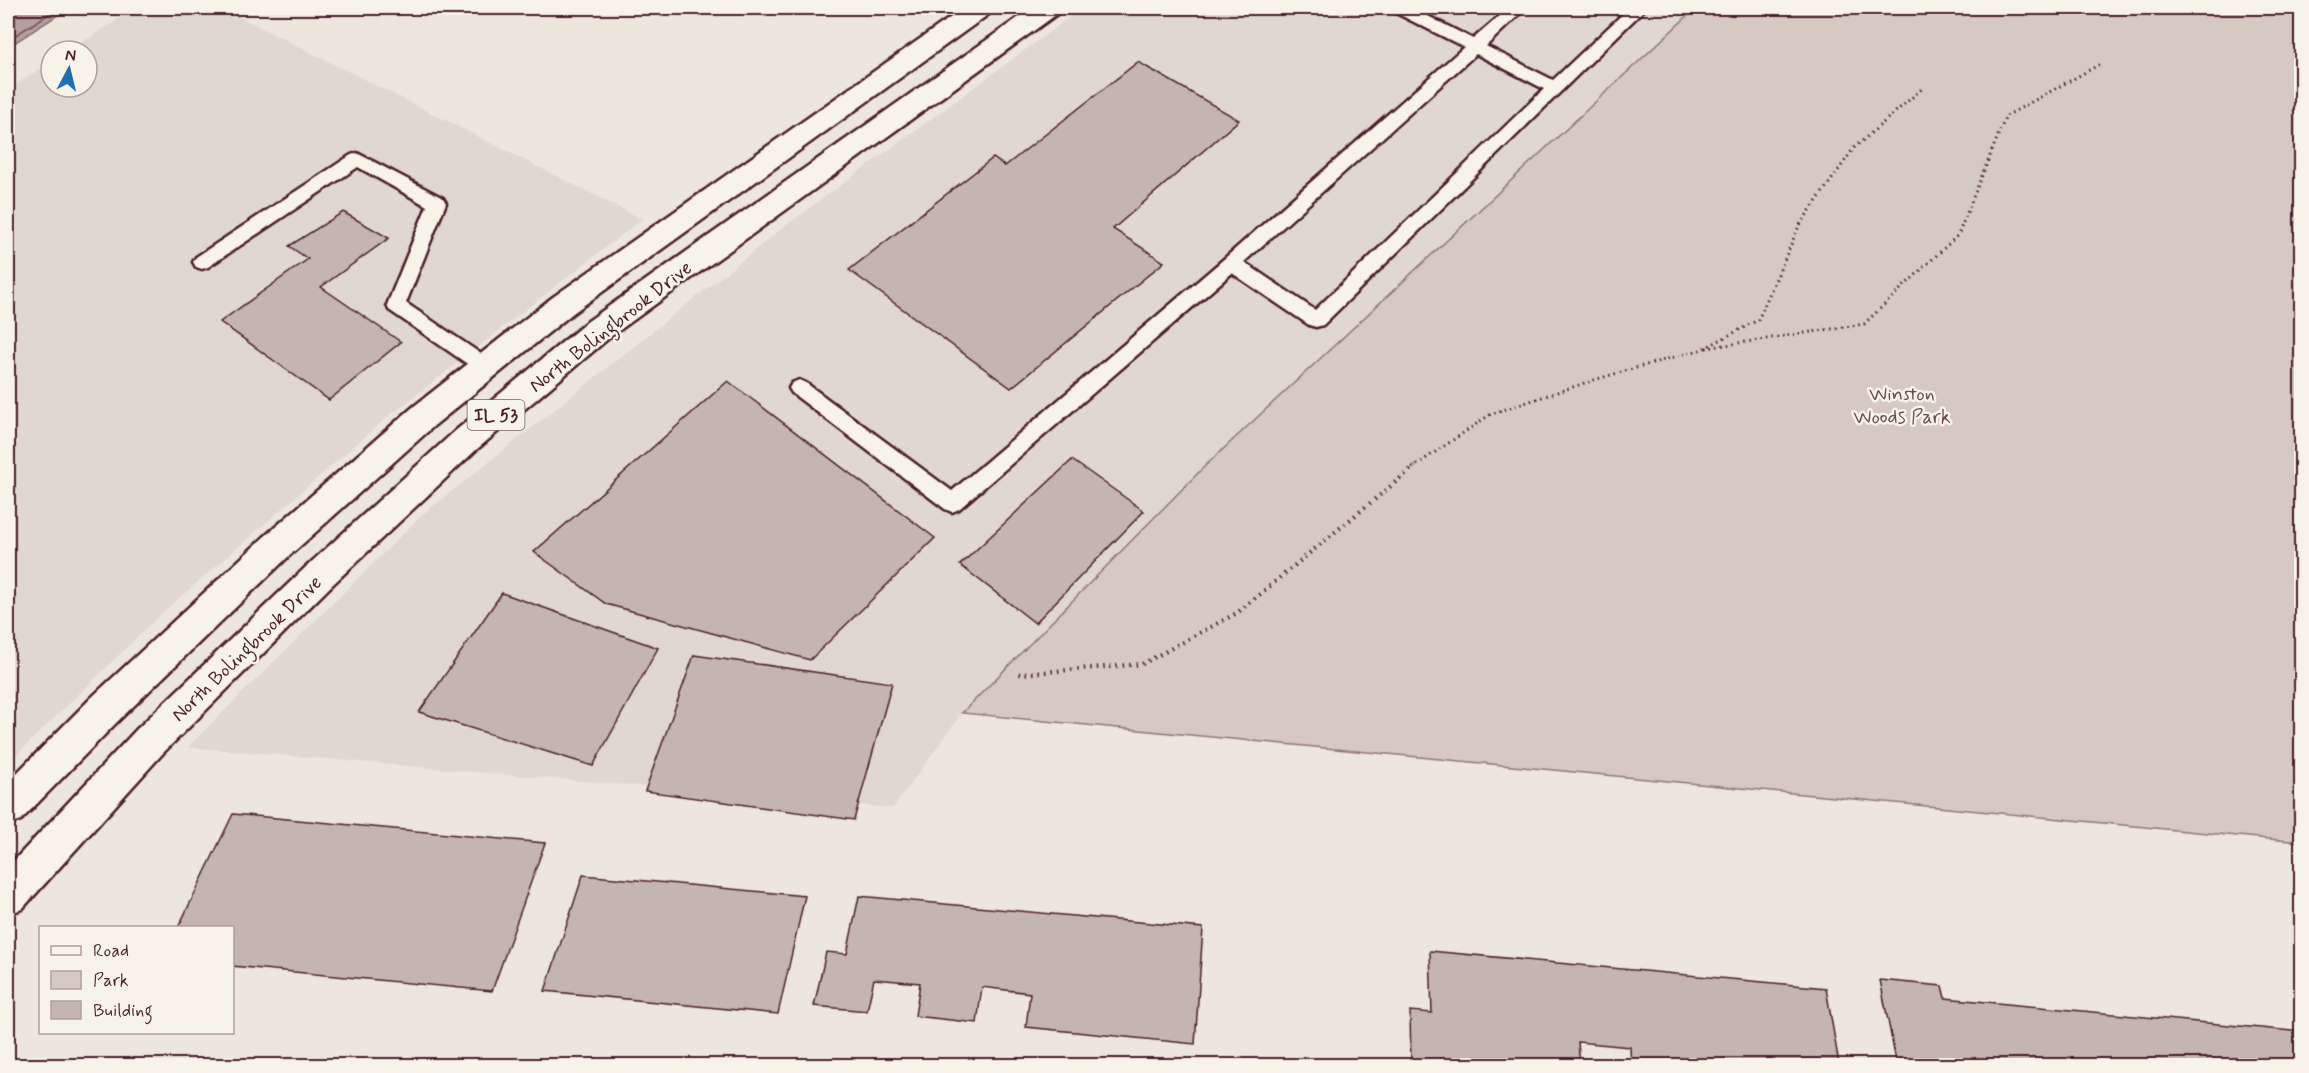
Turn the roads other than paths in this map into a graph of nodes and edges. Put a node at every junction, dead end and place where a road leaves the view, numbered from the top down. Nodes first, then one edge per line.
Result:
1 (980, 8) edge
2 (1048, 8) edge
3 (1402, 8) edge
4 (1518, 8) edge
5 (1638, 8) edge
6 (1473, 45) junction
7 (1555, 88) junction
8 (202, 262) dead end
9 (1231, 263) junction
10 (486, 367) junction
11 (799, 388) dead end
12 (8, 807) edge
13 (8, 895) edge

1 - 10 main road, North Bolingbrook Drive / IL 53
2 - 13 main road, North Bolingbrook Drive / IL 53
3 - 6 lane
4 - 6 lane
5 - 7 lane
6 - 7 lane
6 - 9 lane
7 - 9 lane
8 - 10 lane
9 - 11 lane
10 - 12 main road, North Bolingbrook Drive / IL 53

